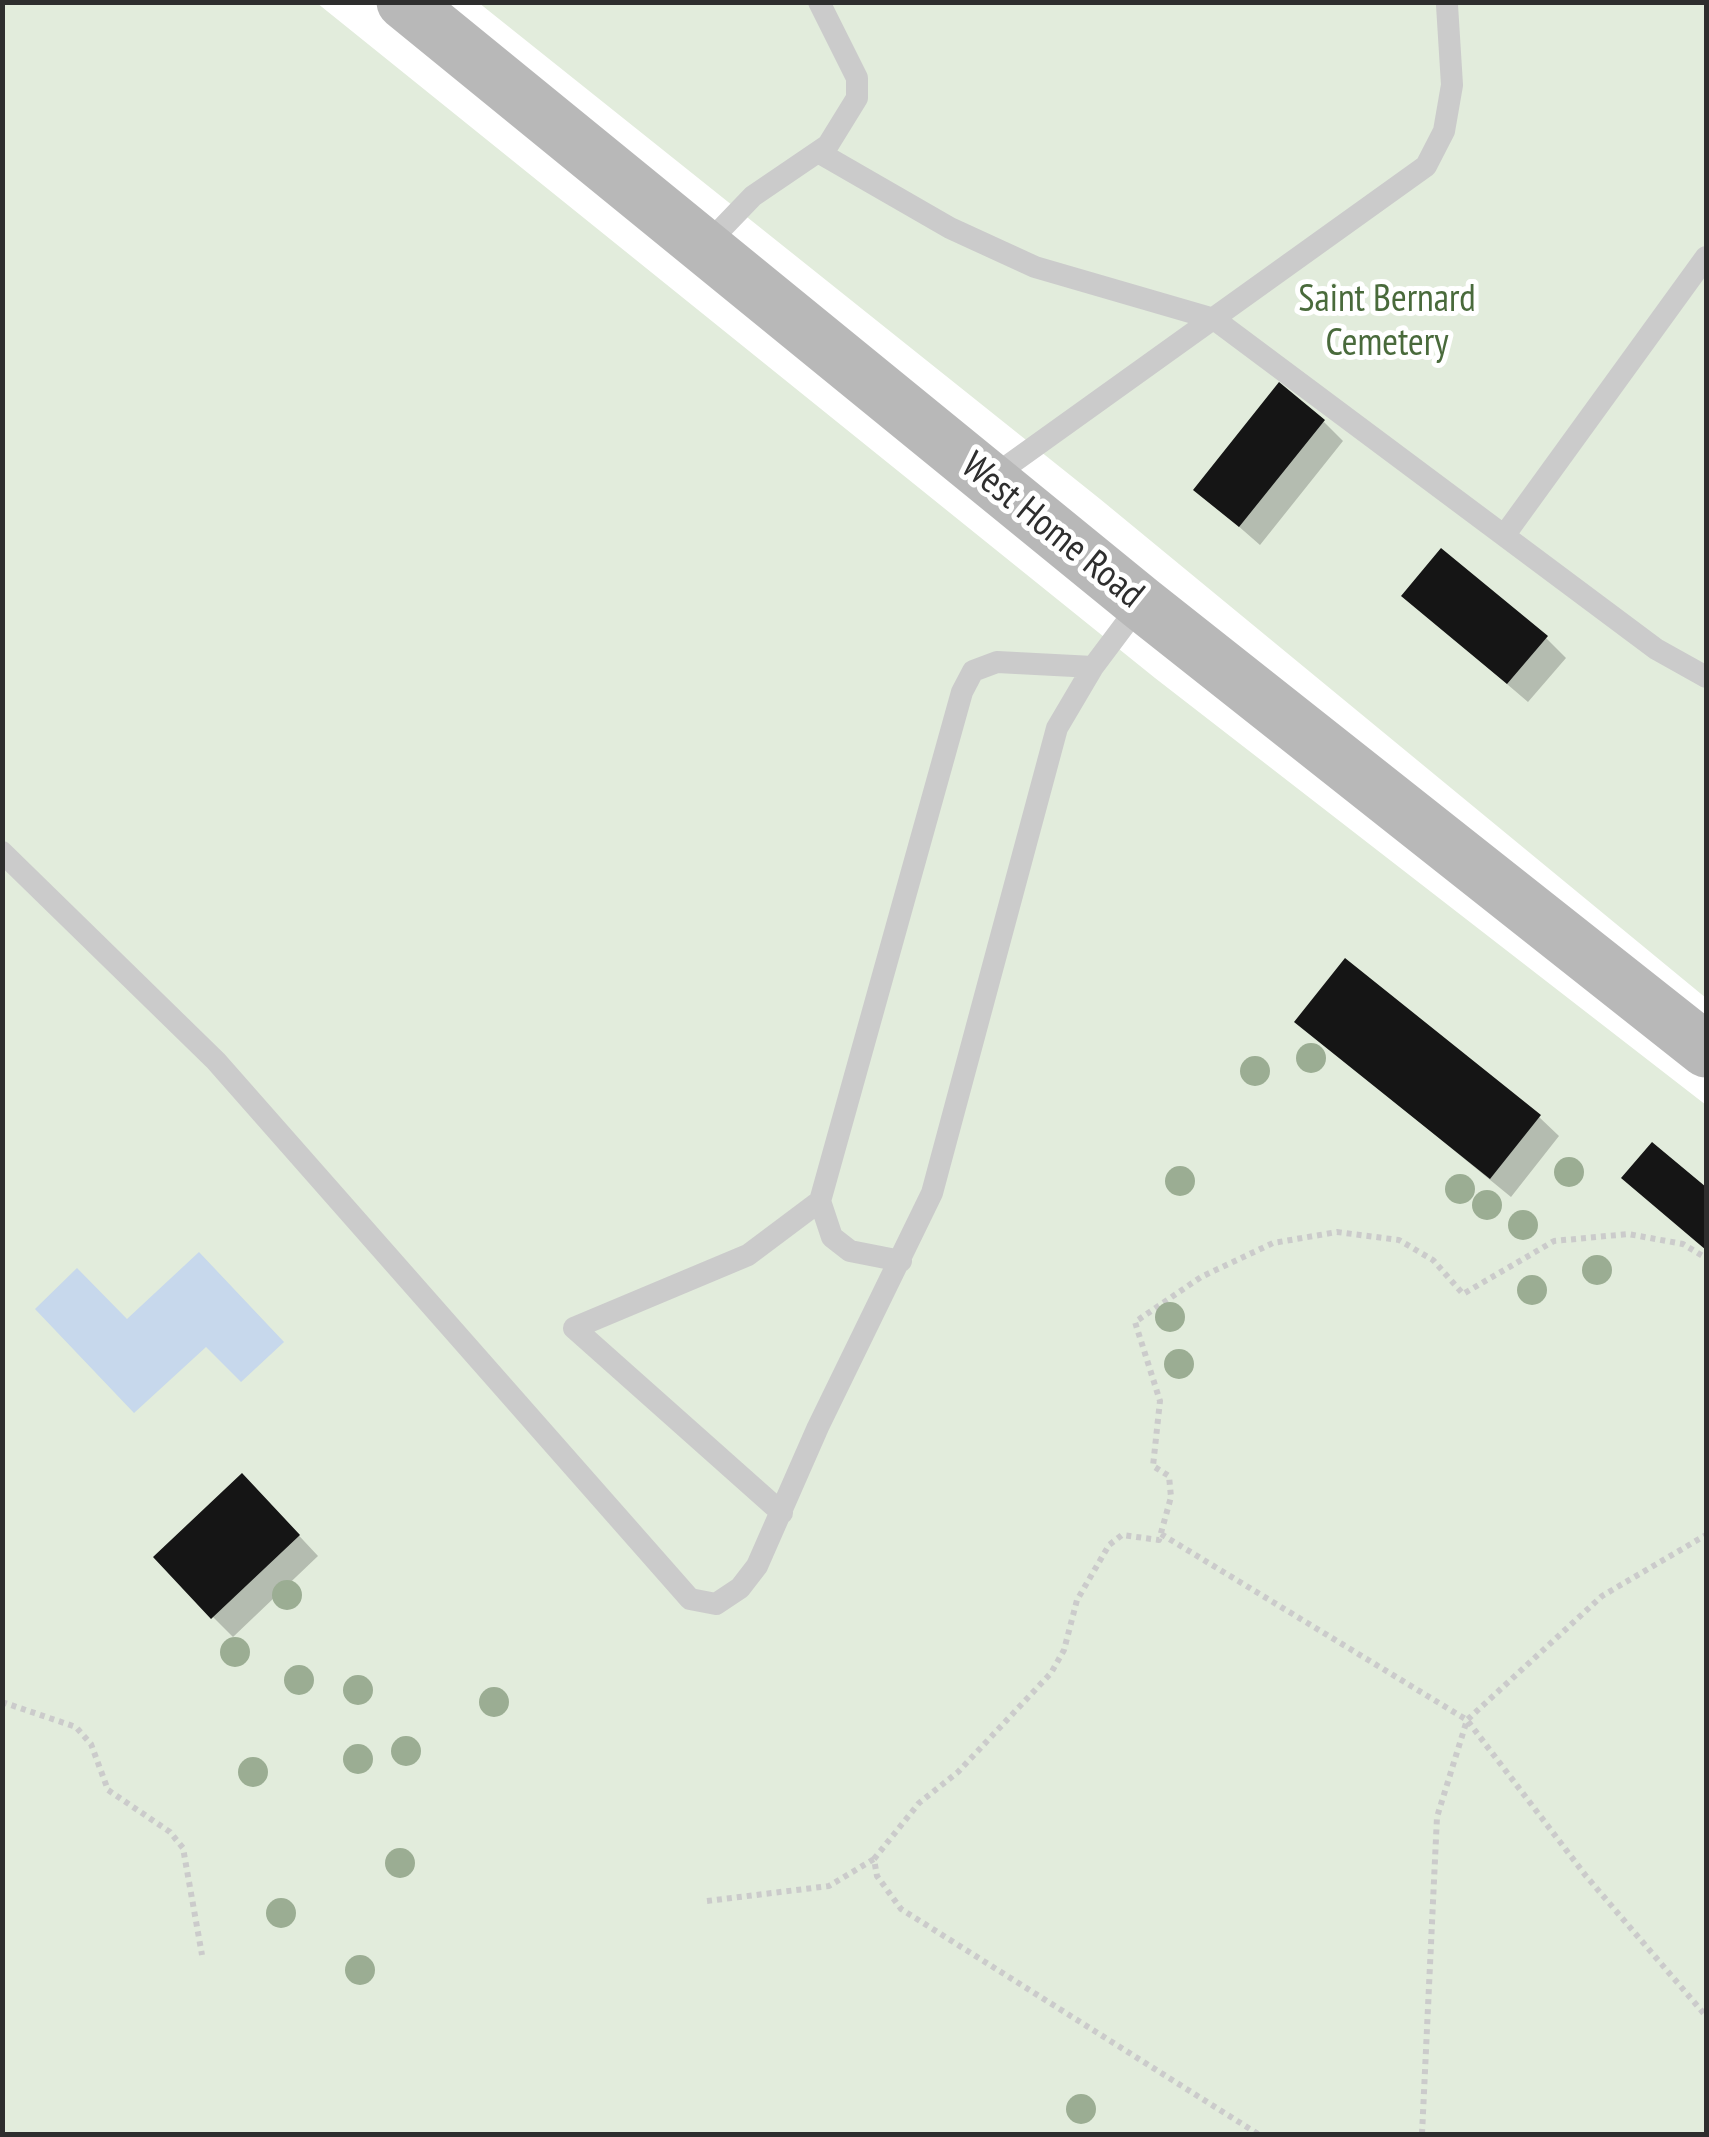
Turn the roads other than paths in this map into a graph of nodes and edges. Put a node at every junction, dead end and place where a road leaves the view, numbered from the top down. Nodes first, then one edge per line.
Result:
1 (404, 2) edge
2 (819, 2) edge
3 (1447, 3) edge
4 (818, 152) junction
5 (704, 247) junction
6 (1706, 257) edge
7 (1214, 319) junction
8 (988, 480) junction
9 (1506, 532) junction
10 (1141, 603) junction
11 (1093, 667) junction
12 (1706, 677) edge
13 (2, 852) edge
14 (1706, 1050) edge
15 (820, 1201) junction
16 (900, 1260) junction
17 (782, 1512) junction

1 - 5 street, West Home Road
2 - 4 lane
3 - 7 lane
4 - 5 lane
4 - 7 lane
5 - 8 street, West Home Road
6 - 9 lane
7 - 8 lane
7 - 9 lane
8 - 10 street, West Home Road
9 - 12 lane
10 - 11 lane
10 - 14 street, West Home Road
11 - 15 lane
11 - 16 lane
13 - 17 lane
15 - 16 lane
15 - 17 lane
16 - 17 lane

